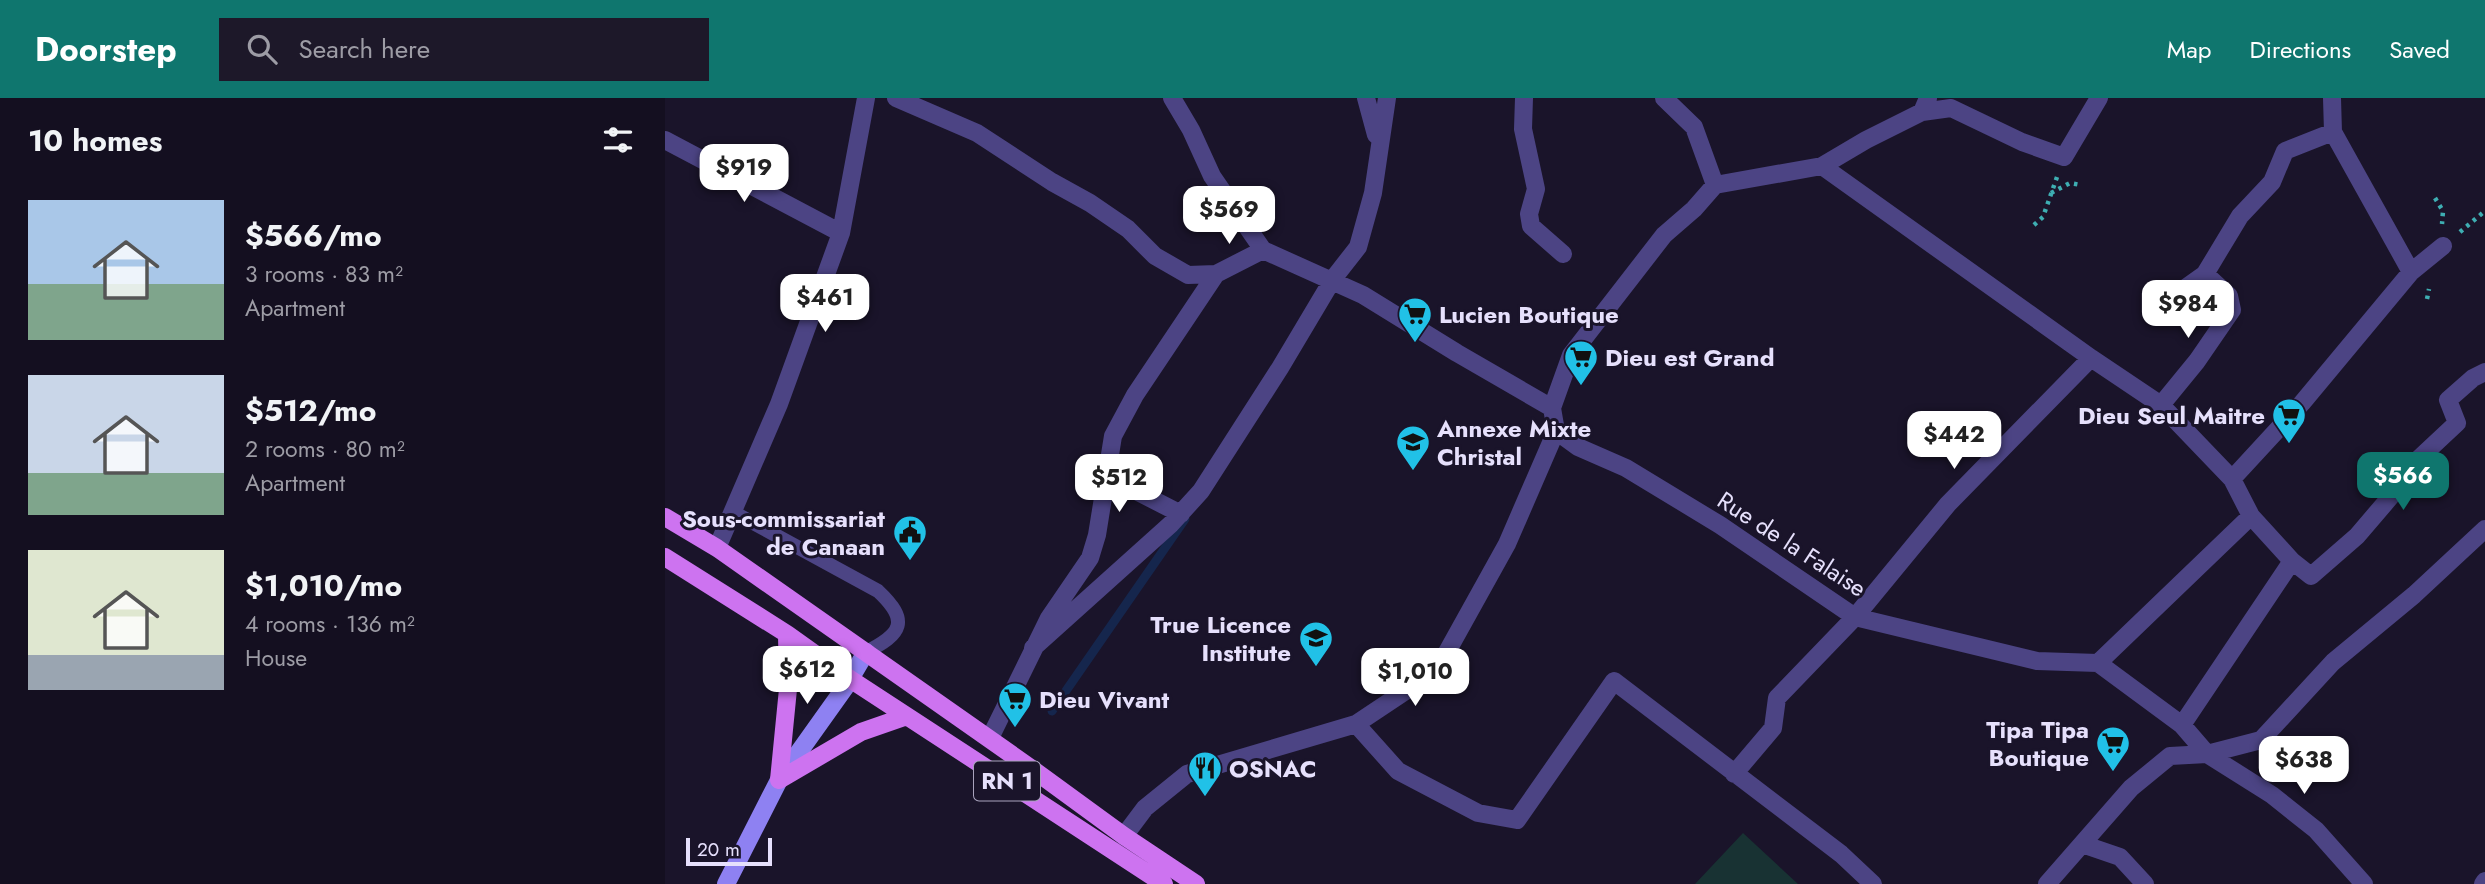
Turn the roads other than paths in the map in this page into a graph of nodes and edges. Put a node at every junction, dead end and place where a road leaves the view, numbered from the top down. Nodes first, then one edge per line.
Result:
1 (866, 98) edge
2 (896, 98) edge
3 (1172, 98) edge
4 (1366, 98) edge
5 (1387, 98) edge
6 (1524, 98) edge
7 (1664, 98) edge
8 (2099, 98) edge
9 (2332, 98) edge
10 (1925, 105) edge
11 (2333, 132) junction
12 (665, 141) edge
13 (1379, 149) junction
14 (1822, 166) junction
15 (1715, 185) junction
16 (841, 233) junction
17 (2443, 246) road end
18 (1263, 250) junction
19 (1563, 254) dead end
20 (2411, 272) junction
21 (1216, 274) junction
22 (2205, 274) junction
23 (1333, 279) junction
24 (2174, 296) dead end
25 (2091, 358) junction
26 (2485, 372) edge
27 (2161, 405) junction
28 (1552, 408) junction
29 (1556, 431) junction
30 (1105, 475) junction
31 (2232, 479) junction
32 (733, 512) junction
33 (1181, 514) junction
34 (2251, 516) junction
35 (665, 517) edge
36 (2485, 529) edge
37 (717, 548) junction
38 (665, 557) edge
39 (2292, 561) junction
40 (1855, 617) junction
41 (787, 634) junction
42 (1033, 649) junction
43 (866, 652) junction
44 (2098, 663) junction
45 (850, 679) junction
46 (907, 716) junction
47 (1356, 724) junction
48 (2182, 725) junction
49 (989, 738) junction
50 (2207, 754) junction
51 (1734, 774) junction
52 (779, 780) junction
53 (1124, 836) junction
54 (2082, 844) junction
55 (726, 884) edge
56 (1164, 884) edge
57 (1196, 884) edge
58 (1874, 884) edge
59 (2047, 884) edge
60 (2145, 884) edge
61 (2364, 884) edge

1 - 16 street
2 - 21 street
3 - 18 street
4 - 13 street
5 - 13 street
6 - 19 street
7 - 15 street
8 - 10 street
9 - 11 street
10 - 14 street
11 - 20 street
11 - 22 street
12 - 16 street
13 - 23 street
14 - 15 street
14 - 25 street
15 - 28 street
16 - 32 street
17 - 20 street
18 - 21 street
18 - 23 street
20 - 31 street
21 - 30 street
22 - 24 street
22 - 27 street
23 - 28 street
23 - 33 street
25 - 27 street
25 - 40 street
26 - 39 street
27 - 31 street
28 - 29 street
29 - 40 street, Rue de la Falaise
29 - 47 street
30 - 33 street
30 - 42 street
31 - 34 street
32 - 37 street
32 - 43 lane
33 - 42 street
34 - 39 street
34 - 44 street
35 - 37 main road, RN 1
36 - 50 street
37 - 43 main road, RN 1
38 - 41 main road, RN 1
39 - 48 street
40 - 44 street, Rue de la Falaise
40 - 51 street
41 - 45 main road, RN 1
41 - 52 main road
42 - 49 street
43 - 45 main road
43 - 49 main road, RN 1
44 - 48 street
45 - 46 main road, RN 1
45 - 52 main road
46 - 52 main road
46 - 56 main road, RN 1
47 - 51 street
47 - 53 street
48 - 50 street
49 - 53 main road, RN 1
50 - 54 street
50 - 61 street
51 - 58 street
52 - 55 main road
53 - 57 main road, RN 1
54 - 59 street
54 - 60 street

